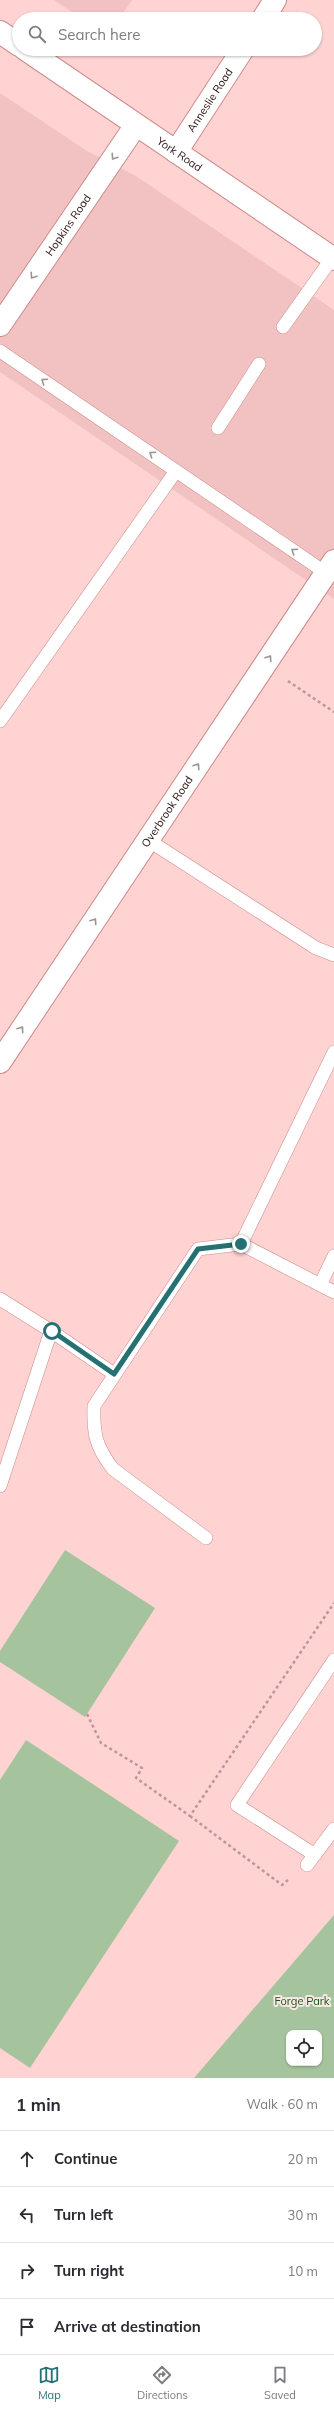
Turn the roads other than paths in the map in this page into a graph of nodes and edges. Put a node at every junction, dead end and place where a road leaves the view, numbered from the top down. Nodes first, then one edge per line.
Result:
1 (275, 0) edge
2 (267, 12) edge
3 (0, 32) edge
4 (12, 40) edge
5 (35, 56) edge
6 (238, 56) edge
7 (136, 125) junction
8 (176, 152) junction
9 (333, 259) edge
10 (0, 325) edge
11 (283, 327) dead end
12 (0, 351) edge
13 (259, 364) dead end
14 (218, 428) dead end
15 (176, 471) junction
16 (330, 567) edge
17 (0, 721) edge
18 (148, 840) junction
19 (334, 955) edge
20 (334, 1052) edge
21 (1, 1056) edge
22 (241, 1244) junction
23 (334, 1256) edge
24 (320, 1285) junction
25 (334, 1292) edge
26 (0, 1299) edge
27 (52, 1331) junction
28 (114, 1374) junction
29 (0, 1486) edge
30 (206, 1538) dead end
31 (334, 1660) edge
32 (334, 1829) edge

1 - 2 street
3 - 4 street
5 - 7 street, York Road
6 - 8 street, Anneslie Road
7 - 8 street, York Road
7 -> 10 street, Hopkins Road
8 - 9 street, York Road
9 - 11 lane
15 -> 12 lane
13 - 14 lane
16 -> 15 lane
15 - 17 lane
18 -> 16 street, Overbrook Road
18 - 19 lane
21 -> 18 street, Overbrook Road
20 - 22 lane
22 - 24 lane
22 - 28 lane
23 - 24 lane
24 - 25 lane
26 - 27 lane
27 - 28 lane
27 - 29 lane
28 - 30 lane
31 - 32 lane

